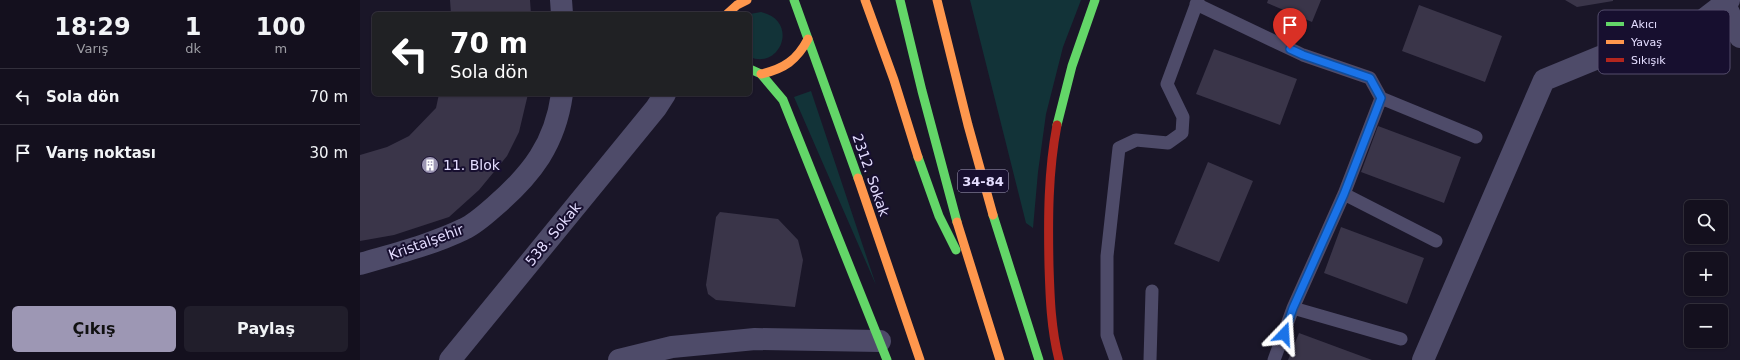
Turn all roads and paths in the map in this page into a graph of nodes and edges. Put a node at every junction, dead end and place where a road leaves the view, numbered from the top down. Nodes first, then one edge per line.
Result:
1 (561, 0) edge
2 (729, 0) edge
3 (747, 0) edge
4 (865, 0) edge
5 (900, 0) edge
6 (937, 0) edge
7 (1095, 0) edge
8 (793, 1) edge
9 (1197, 2) edge
10 (1727, 2) edge
11 (1716, 10) edge
12 (1730, 10) edge
13 (562, 12) edge
14 (727, 12) edge
15 (729, 12) edge
16 (1740, 37) edge
17 (808, 39) junction
18 (1598, 58) edge
19 (754, 73) edge
20 (562, 96) edge
21 (676, 96) edge
22 (1381, 98) junction
23 (661, 101) edge
24 (1476, 137) dead end
25 (1344, 194) junction
26 (1436, 241) dead end
27 (360, 264) edge
28 (974, 280) junction
29 (1152, 291) dead end
30 (1293, 308) junction
31 (1400, 339) dead end
32 (884, 350) edge
33 (672, 354) edge
34 (450, 360) edge
35 (619, 360) edge
36 (920, 360) edge
37 (1000, 360) edge
38 (1039, 360) edge
39 (1059, 360) edge
40 (1116, 360) edge
41 (1150, 360) edge
42 (1274, 360) edge
43 (1423, 360) edge

1 - 13 street
2 - 14 main road
3 - 15 main road
4 - 28 main road
5 - 28 main road, 34-84
6 - 38 main road, 34-84
7 - 39 main road
8 - 17 main road, 2312. Sokak
9 - 22 lane
9 - 40 lane
10 - 11 street
12 - 16 street
17 - 19 main road
17 - 36 main road, 2312. Sokak
18 - 43 street
19 - 32 main road
20 - 27 street, Kristalşehir
21 - 23 street, 538. Sokak
22 - 24 lane
22 - 25 lane
23 - 34 street, 538. Sokak
25 - 26 lane
25 - 30 lane
28 - 37 main road, 34-84
29 - 41 lane
30 - 31 lane
30 - 42 lane
32 - 33 street
33 - 35 street

